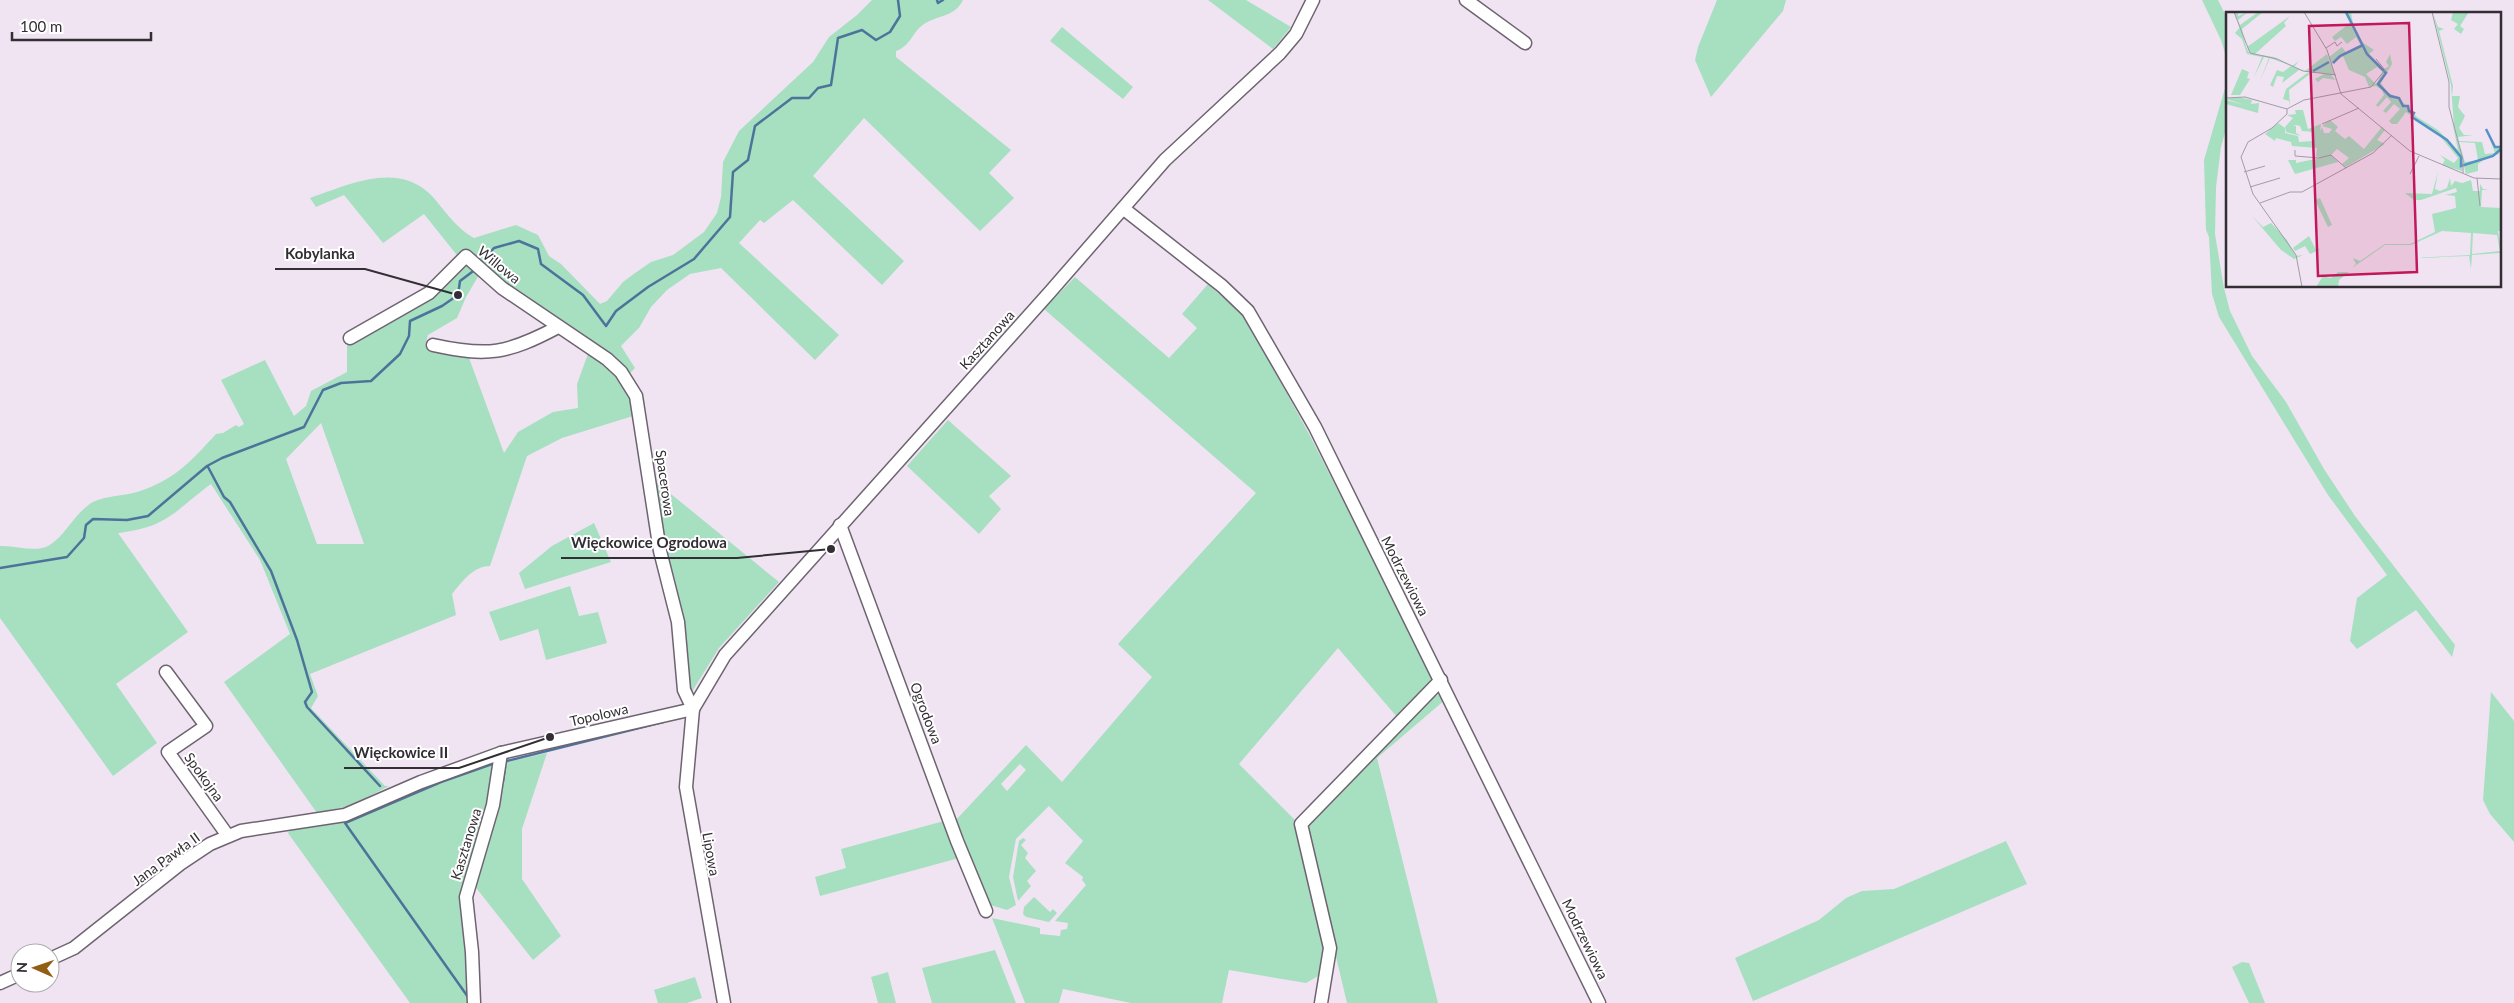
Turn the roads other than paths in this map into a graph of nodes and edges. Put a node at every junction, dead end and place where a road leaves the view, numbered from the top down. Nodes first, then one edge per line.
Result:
1 (1313, 0) edge
2 (1466, 0) edge
3 (1525, 43) dead end
4 (1124, 209) junction
5 (558, 327) junction
6 (350, 338) dead end
7 (432, 345) dead end
8 (606, 359) joint
9 (840, 525) junction
10 (166, 672) dead end
11 (1441, 680) junction
12 (692, 709) junction
13 (500, 753) junction
14 (345, 815) joint
15 (228, 836) junction
16 (986, 911) dead end
17 (60, 954) edge
18 (474, 1003) edge
19 (724, 1003) edge
20 (1321, 1003) edge
21 (1599, 1003) edge

1 - 4 street, Kasztanowa
2 - 3 street
4 - 9 street, Kasztanowa
4 - 11 street, Modrzewiowa
5 - 6 street, Willowa
5 - 7 street
5 - 8 street, Willowa
8 - 12 street, Spacerowa
9 - 12 street, Kasztanowa
9 - 16 street, Ogrodowa
10 - 15 street, Spokojna
11 - 20 street
11 - 21 street, Modrzewiowa
12 - 13 street, Topolowa
12 - 19 street, Lipowa
13 - 14 street, Topolowa
13 - 18 street, Kasztanowa
14 - 15 street, Jana Pawła II
15 - 17 street, Jana Pawła II

